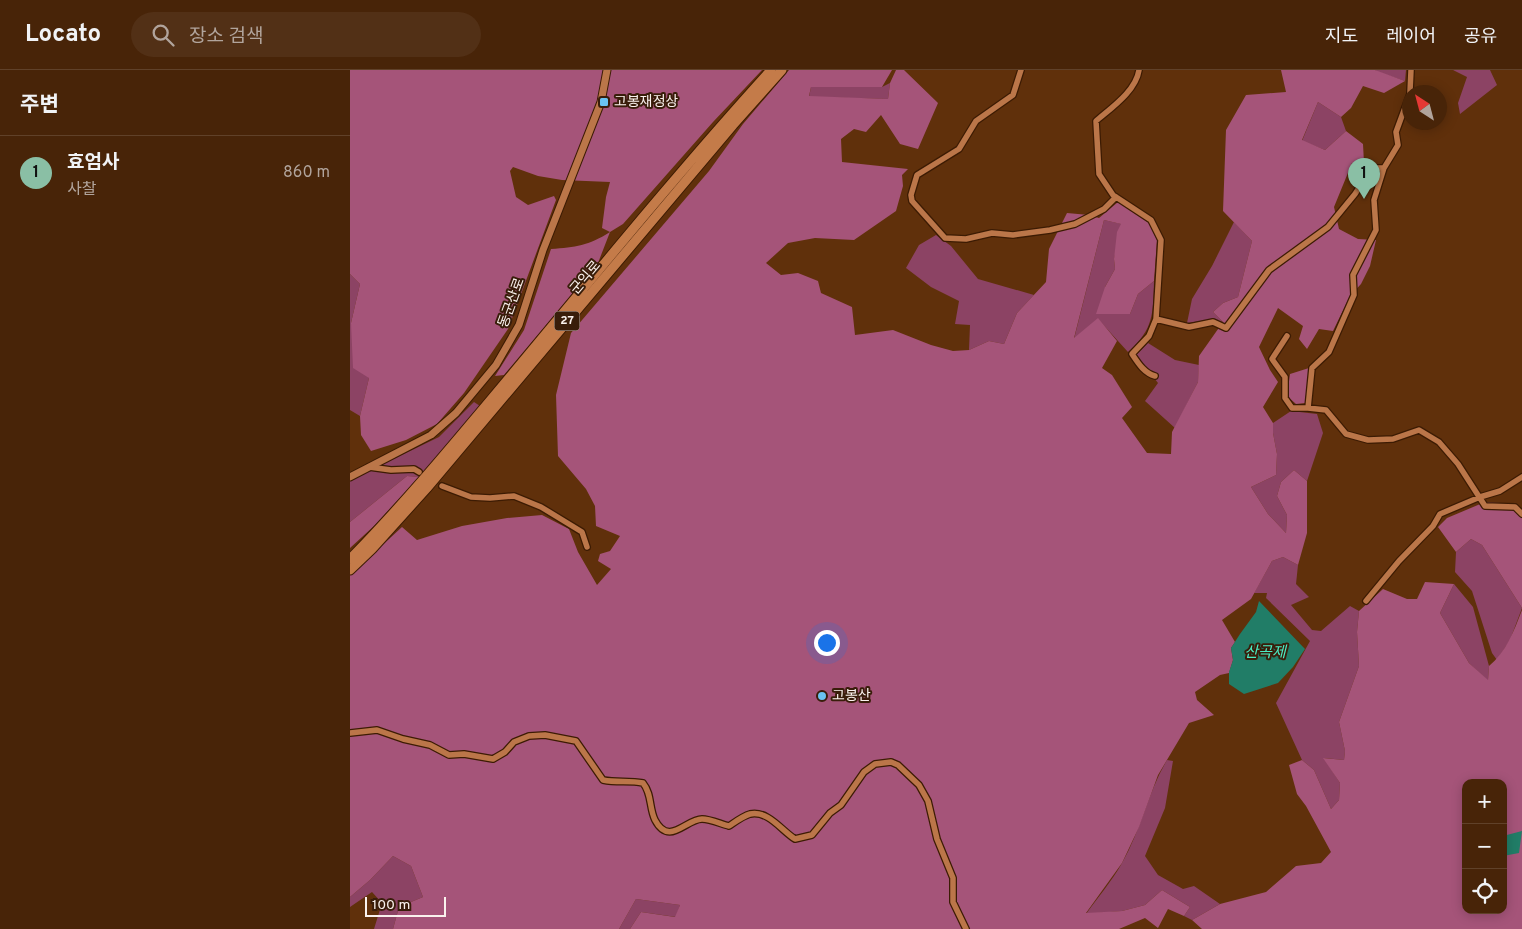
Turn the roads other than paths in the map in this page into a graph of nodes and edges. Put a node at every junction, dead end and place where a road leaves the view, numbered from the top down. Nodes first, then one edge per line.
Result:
1 (607, 70) edge
2 (771, 70) edge
3 (782, 70) edge
4 (1021, 70) edge
5 (1138, 70) edge
6 (1411, 70) edge
7 (1410, 85) edge
8 (1402, 115) edge
9 (1384, 168) junction
10 (1116, 196) junction
11 (1156, 319) junction
12 (1287, 336) dead end
13 (1155, 376) dead end
14 (1308, 408) junction
15 (367, 467) junction
16 (419, 472) dead end
17 (350, 477) edge
18 (1522, 477) edge
19 (442, 486) dead end
20 (1480, 497) junction
21 (1522, 514) edge
22 (587, 547) dead end
23 (350, 558) edge
24 (350, 570) edge
25 (1366, 601) dead end
26 (350, 733) edge
27 (966, 929) edge

1 - 15 street, 동군산로
2 - 23 highway, 군익로 / 27
3 - 24 highway, 군익로 / 27
4 - 10 street
5 - 10 street
6 - 7 street
8 - 9 street
9 - 11 street
9 - 14 street
10 - 11 street
11 - 13 street
12 - 14 street
14 - 20 street
15 - 16 street
15 - 17 street, 동군산로
18 - 20 street
19 - 22 street
20 - 21 street
20 - 25 street
26 - 27 street

